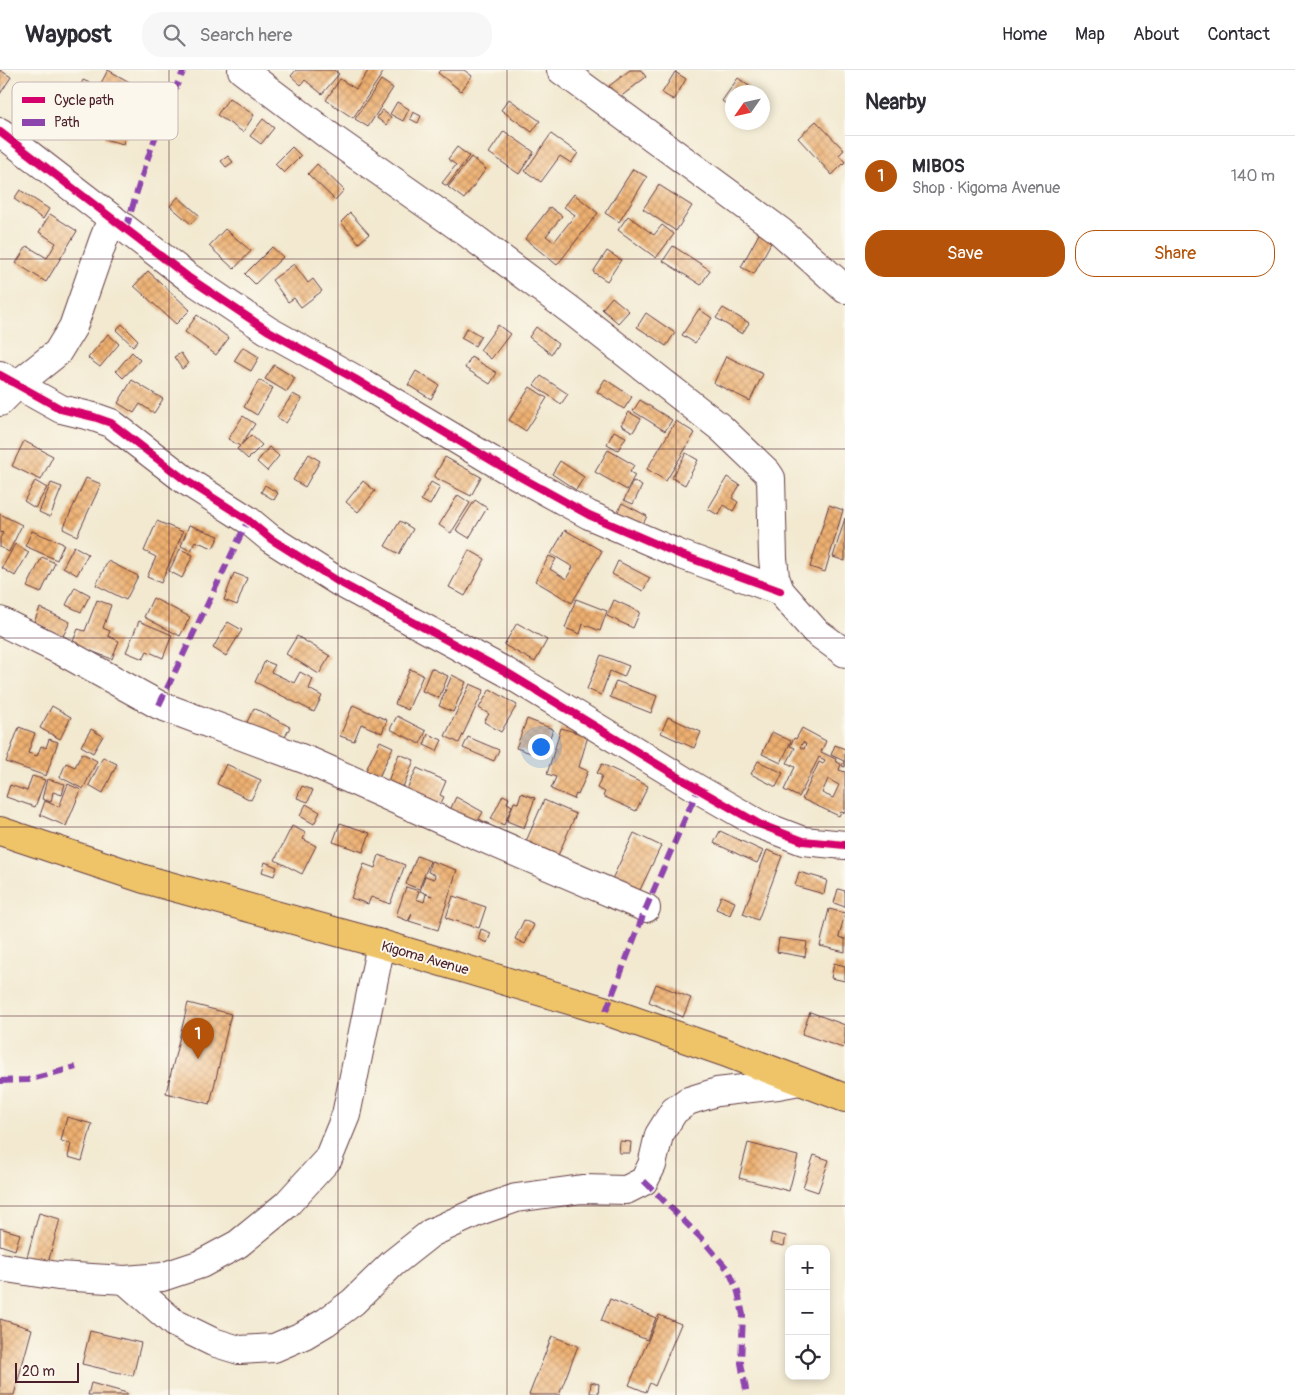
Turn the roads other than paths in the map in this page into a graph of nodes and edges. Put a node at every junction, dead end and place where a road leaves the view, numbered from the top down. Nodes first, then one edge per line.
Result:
1 (242, 70) edge
2 (576, 75) edge
3 (0, 132) edge
4 (112, 218) junction
5 (845, 289) edge
6 (6, 387) edge
7 (780, 591) junction
8 (0, 621) edge
9 (845, 653) edge
10 (0, 831) edge
11 (845, 845) edge
12 (646, 908) dead end
13 (381, 944) junction
14 (800, 1081) junction
15 (845, 1098) edge
16 (0, 1267) edge
17 (125, 1280) junction

1 - 7 street
2 - 5 street
3 - 4 street
4 - 6 street
4 - 7 street
6 - 11 street
7 - 9 street
8 - 12 street
10 - 13 main road, Kigoma Avenue
13 - 14 main road, Kigoma Avenue
13 - 17 street
14 - 15 main road, Kigoma Avenue
14 - 17 street
16 - 17 street

